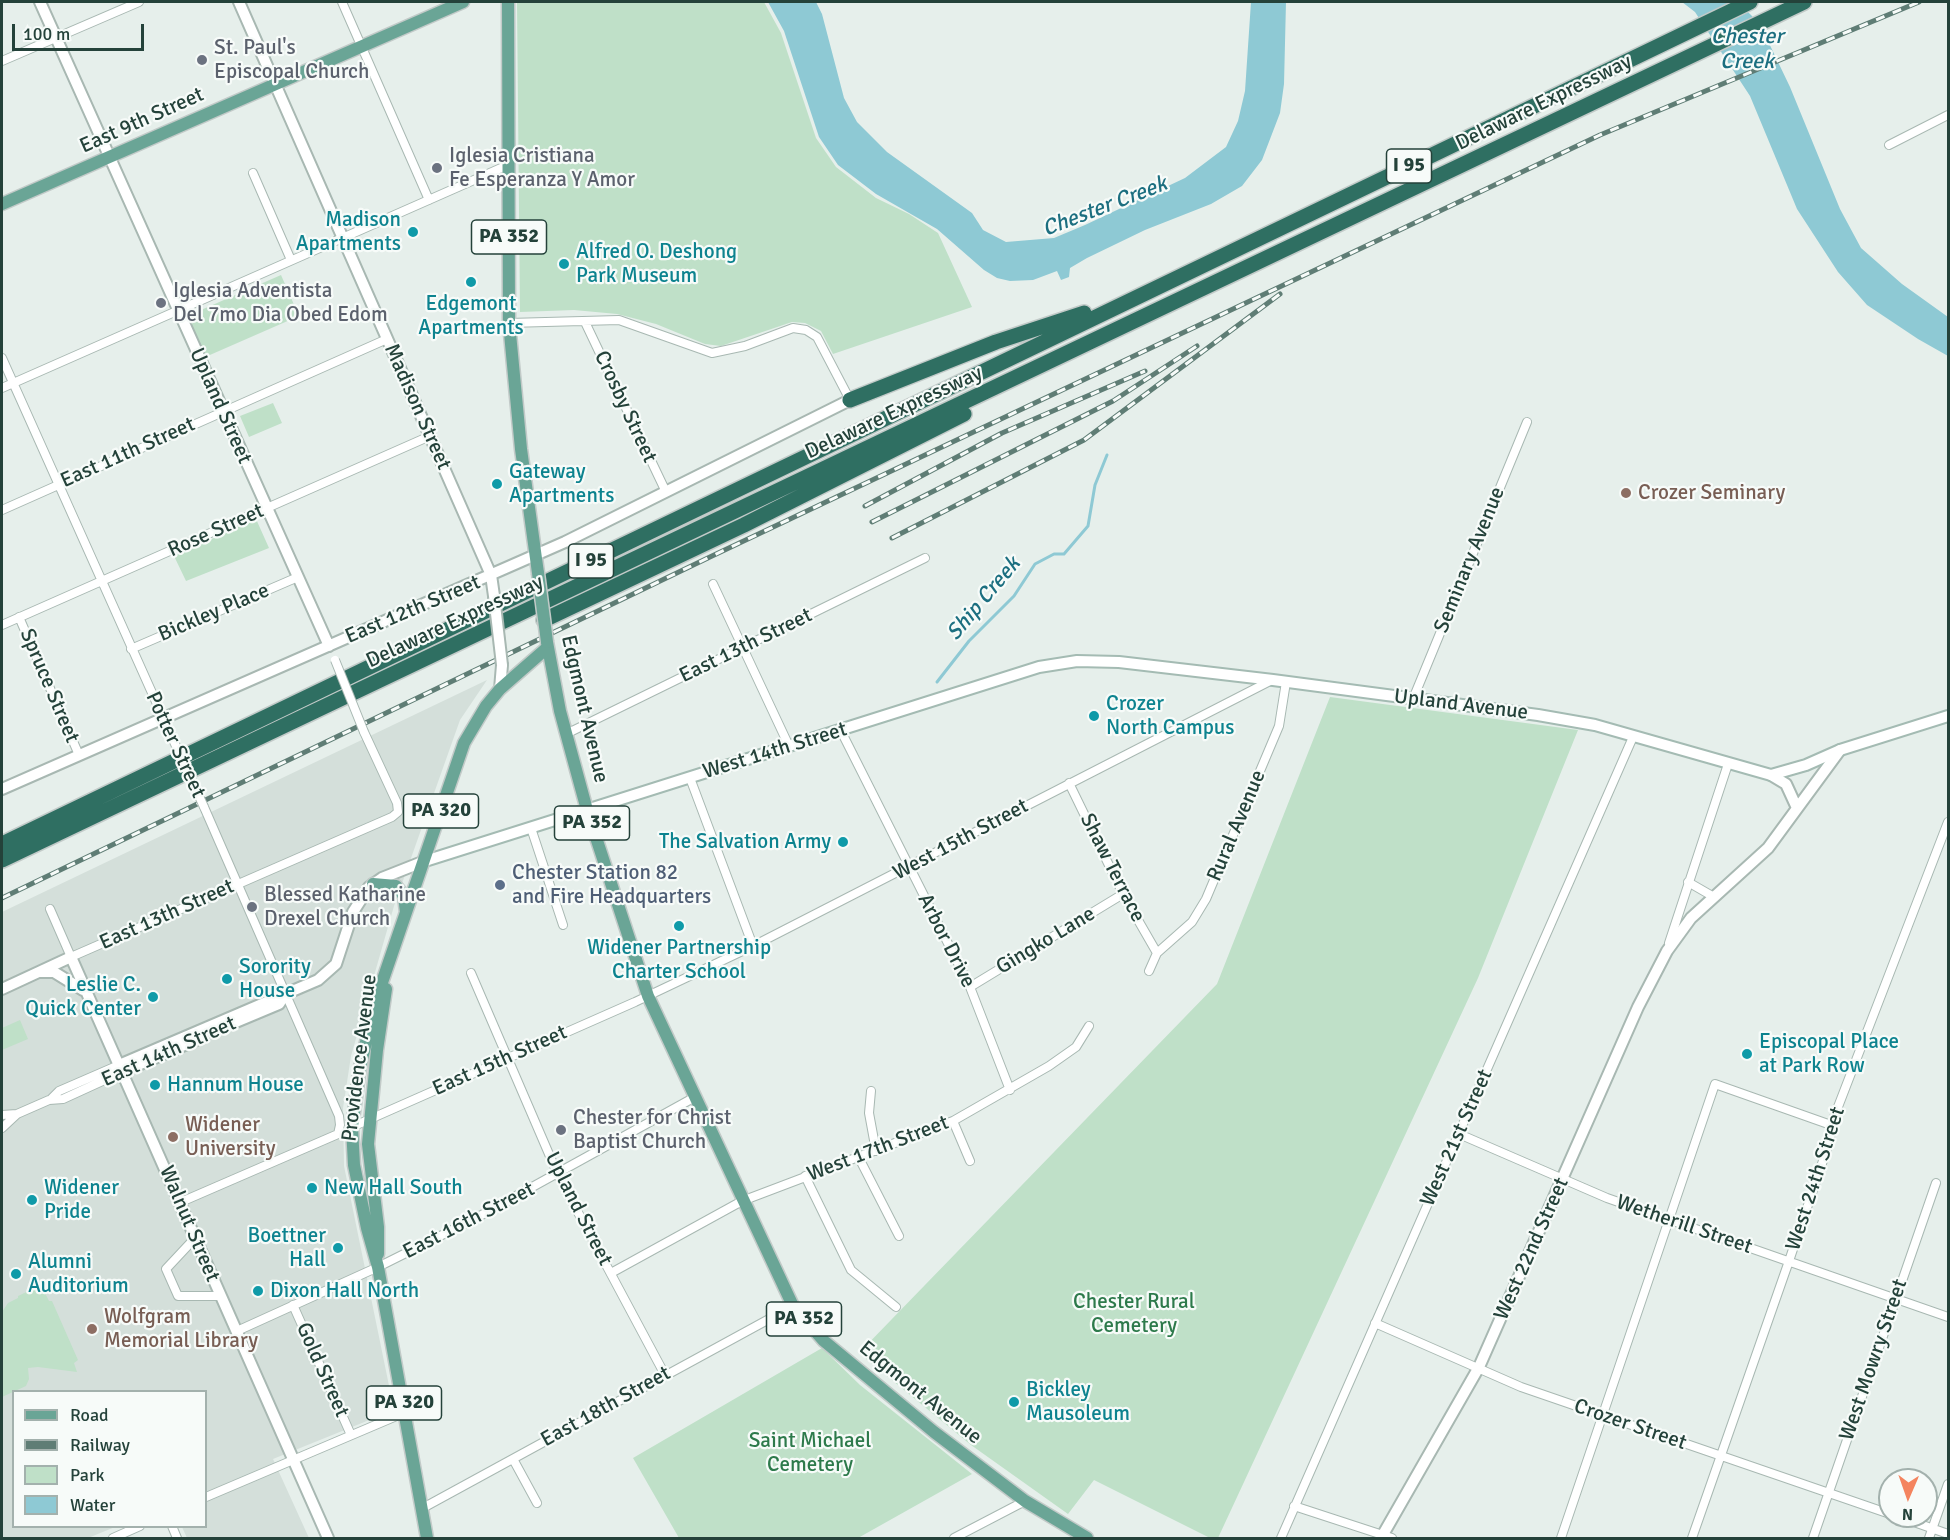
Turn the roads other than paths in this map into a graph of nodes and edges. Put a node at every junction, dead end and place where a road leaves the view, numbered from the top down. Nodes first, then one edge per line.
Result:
1 (40, 2) edge
2 (139, 2) edge
3 (239, 2) edge
4 (342, 2) edge
5 (463, 2) edge
6 (508, 2) edge
7 (1750, 2) edge
8 (1804, 2) edge
9 (57, 37) junction
10 (362, 46) junction
11 (2, 62) edge
12 (275, 84) junction
13 (1948, 116) edge
14 (1889, 145) dead end
15 (109, 157) junction
16 (508, 165) junction
17 (252, 173) dead end
18 (429, 200) junction
19 (2, 204) edge
20 (343, 238) junction
21 (291, 260) junction
22 (1179, 276) junction
23 (178, 310) junction
24 (585, 322) junction
25 (509, 323) junction
26 (387, 339) junction
27 (1084, 346) junction
28 (2, 357) edge
29 (13, 383) junction
30 (2, 388) edge
31 (850, 400) junction
32 (222, 411) junction
33 (1527, 422) dead end
34 (430, 436) junction
35 (58, 485) junction
36 (666, 492) junction
37 (267, 508) junction
38 (2, 510) edge
39 (537, 555) junction
40 (925, 558) dead end
41 (491, 575) junction
42 (298, 577) junction
43 (101, 582) junction
44 (713, 584) dead end
45 (19, 617) junction
46 (544, 620) junction
47 (2, 625) edge
48 (548, 644) junction
49 (329, 646) junction
50 (744, 648) junction
51 (131, 649) junction
52 (1273, 680) junction
53 (1286, 682) junction
54 (500, 689) junction
55 (963, 691) joint
56 (1413, 699) junction
57 (1948, 716) edge
58 (161, 719) junction
59 (841, 731) junction
60 (566, 734) junction
61 (1633, 736) junction
62 (789, 746) junction
63 (1840, 750) junction
64 (79, 756) junction
65 (1728, 764) junction
66 (1771, 775) junction
67 (690, 778) junction
68 (1069, 783) junction
69 (2, 789) edge
70 (1797, 808) junction
71 (587, 810) junction
72 (398, 812) joint
73 (1948, 822) edge
74 (531, 828) junction
75 (2, 844) edge
76 (2, 860) edge
77 (425, 861) junction
78 (909, 868) junction
79 (1688, 882) junction
80 (237, 884) junction
81 (373, 884) junction
82 (1123, 894) junction
83 (1714, 897) junction
84 (50, 909) dead end
85 (407, 915) junction
86 (563, 925) dead end
87 (753, 946) junction
88 (1667, 951) junction
89 (1157, 953) junction
90 (72, 957) junction
91 (392, 960) junction
92 (1149, 971) dead end
93 (38, 972) junction
94 (471, 973) dead end
95 (970, 987) junction
96 (2, 989) edge
97 (86, 991) junction
98 (285, 995) junction
99 (648, 996) junction
100 (1089, 1026) dead end
101 (508, 1057) junction
102 (120, 1069) junction
103 (1010, 1090) junction
104 (871, 1091) dead end
105 (695, 1097) junction
106 (17, 1114) junction
107 (2, 1115) edge
108 (369, 1119) junction
109 (953, 1121) junction
110 (1831, 1125) junction
111 (352, 1127) junction
112 (2, 1128) edge
113 (1459, 1134) junction
114 (876, 1151) junction
115 (859, 1158) junction
116 (970, 1161) dead end
117 (558, 1175) junction
118 (804, 1176) junction
119 (1563, 1179) junction
120 (1936, 1182) dead end
121 (742, 1201) junction
122 (181, 1202) junction
123 (1670, 1222) junction
124 (898, 1236) dead end
125 (195, 1238) junction
126 (1789, 1261) junction
127 (378, 1267) junction
128 (611, 1273) junction
129 (219, 1296) junction
130 (1895, 1300) junction
131 (293, 1305) junction
132 (793, 1306) junction
133 (896, 1307) dead end
134 (1948, 1317) edge
135 (1375, 1323) junction
136 (237, 1331) junction
137 (1479, 1367) junction
138 (665, 1375) junction
139 (406, 1412) junction
140 (1602, 1416) junction
141 (351, 1435) junction
142 (1721, 1456) junction
143 (292, 1458) junction
144 (513, 1459) junction
145 (1948, 1484) edge
146 (1828, 1492) junction
147 (207, 1497) edge
148 (1025, 1501) junction
149 (537, 1503) dead end
150 (1294, 1506) junction
151 (421, 1509) junction
152 (1878, 1510) edge
153 (1938, 1513) edge
154 (138, 1528) edge
155 (1933, 1528) joint
156 (1948, 1534) edge
157 (955, 1538) edge
158 (1385, 1538) edge
159 (113, 1539) edge
160 (328, 1539) edge
161 (427, 1539) edge
162 (1087, 1539) edge
163 (1281, 1539) edge
164 (1561, 1539) edge
165 (1692, 1539) edge
166 (1813, 1539) edge
167 (1929, 1539) edge

1 - 9 street, Upland Street
2 - 9 street
3 - 12 street, Madison Street
4 - 10 street
5 - 10 main road, East 9th Street
6 - 16 main road, PA 352
7 - 22 highway, Delaware Expressway / I 95
8 - 27 highway, Delaware Expressway / I 95
9 - 11 street
9 - 15 street, Upland Street
10 - 12 main road, East 9th Street
10 - 18 street
12 - 15 main road, East 9th Street
12 - 20 street, Madison Street
13 - 14 street
15 - 19 main road, East 9th Street
15 - 23 street, Upland Street
16 - 18 street
16 - 25 main road, PA 352
17 - 21 street
18 - 20 street
20 - 21 street
20 - 26 street, Madison Street
21 - 23 street
22 - 31 highway
22 - 75 highway, Delaware Expressway / I 95
23 - 29 street
23 - 32 street, Upland Street
24 - 25 street
24 - 31 street
24 - 36 street, Crosby Street
25 - 39 main road, Edgmont Avenue / PA 352
26 - 32 street, East 11th Street
26 - 34 street, Madison Street
27 - 46 highway
27 - 76 highway, Delaware Expressway / I 95
28 - 29 street, Potter Street
29 - 30 street
29 - 35 street, Potter Street
31 - 36 street, East 12th Street
32 - 35 street, East 11th Street
32 - 37 street, Upland Street
33 - 56 street, Seminary Avenue
34 - 37 street, Rose Street
34 - 41 street, Madison Street
35 - 38 street, East 11th Street
35 - 43 street, Potter Street
36 - 39 street, East 12th Street
37 - 42 street, Upland Street
37 - 43 street, Rose Street
39 - 41 street, East 12th Street
39 - 46 main road, Edgmont Avenue / PA 352, bridge
40 - 50 street, East 13th Street
41 - 49 street, East 12th Street
41 - 54 street, Madison Street, bridge
42 - 49 street, Upland Street
42 - 51 street, Bickley Place
43 - 45 street, Rose Street
43 - 51 street, Potter Street
44 - 50 street
45 - 47 street, Rose Street
45 - 64 street, Spruce Street
46 - 48 main road, Edgmont Avenue / PA 352, bridge
48 - 54 main road, Providence Avenue
48 - 60 main road, Edgmont Avenue / PA 352
49 - 58 street, East 12th Street
49 - 72 street, Upland Street, bridge
50 - 60 street, East 13th Street
50 - 62 street
51 - 58 street, Potter Street
52 - 53 street, Upland Avenue
52 - 55 street, Upland Avenue
52 - 68 street, West 15th Street
53 - 56 street, Upland Avenue
53 - 89 street, Rural Avenue
54 - 77 main road, Providence Avenue / PA 320
55 - 59 street, West 14th Street
56 - 61 street, Upland Avenue
57 - 63 street
58 - 64 street, East 12th Street
58 - 80 street, Potter Street, bridge
59 - 62 street, West 14th Street
59 - 78 street, Arbor Drive
60 - 71 main road, Edgmont Avenue / PA 352
61 - 65 street, Upland Avenue
61 - 113 street, West 21st Street
62 - 67 street, West 14th Street
63 - 66 street
63 - 70 street, West 22nd Street
64 - 69 street, East 12th Street
65 - 66 street, Upland Avenue
65 - 79 street, West 22nd Street
66 - 70 street
67 - 71 street, West 14th Street
67 - 87 street
68 - 78 street, West 15th Street
68 - 82 street, Shaw Terrace
70 - 83 street, West 22nd Street
71 - 74 street, East 14th Street
71 - 99 main road, Edgmont Avenue / PA 352
72 - 80 street, East 13th Street
73 - 110 street, West 24th Street
74 - 77 street, East 14th Street
74 - 86 street
77 - 81 street, East 14th Street
77 - 85 main road, Providence Avenue
78 - 87 street, West 15th Street
78 - 95 street, Arbor Drive
79 - 83 street
79 - 88 street, West 22nd Street
80 - 90 street, East 13th Street
80 - 98 street, Potter Street
81 - 85 main road
81 - 98 street, East 14th Street
82 - 89 street, Shaw Terrace
82 - 95 street, Gingko Lane
83 - 88 street, West 22nd Street
84 - 90 street, Walnut Street
85 - 91 main road, Providence Avenue / PA 320
87 - 99 street, West 15th Street
88 - 119 street, West 22nd Street
89 - 92 street
90 - 93 street, East 13th Street
90 - 97 street, Walnut Street
91 - 108 main road, Providence Avenue / PA 320
91 - 111 main road, Providence Avenue / PA 320
93 - 96 street, East 13th Street
93 - 97 street
94 - 101 street, Upland Street
95 - 103 street, Arbor Drive
97 - 102 street, Walnut Street
98 - 102 street, East 14th Street
98 - 122 street, Potter Street
99 - 101 street, East 15th Street
99 - 105 main road, Edgmont Avenue / PA 352
100 - 103 street, West 17th Street
101 - 108 street, East 15th Street
101 - 117 street, Upland Street
102 - 106 street, East 14th Street
102 - 122 street, Walnut Street
103 - 109 street, West 17th Street
104 - 114 street
105 - 117 street, East 16th Street
105 - 121 main road, Edgmont Avenue / PA 352
106 - 107 street, East 14th Street
106 - 112 street, East 14th Street
108 - 111 street, East 15th Street
108 - 127 main road, Providence Avenue / PA 320
109 - 114 street, West 17th Street
109 - 116 street
110 - 123 street
110 - 126 street, West 24th Street
111 - 127 main road, Providence Avenue / PA 320
113 - 119 street, Wetherill Street
113 - 135 street, West 21st Street
114 - 115 street, West 17th Street
115 - 118 street, West 17th Street
115 - 124 street
117 - 127 street, East 16th Street
117 - 128 street, Upland Street
118 - 121 street, West 17th Street
118 - 133 street
119 - 123 street, Wetherill Street
119 - 137 street, West 22nd Street
120 - 130 street, West Mowry Street
121 - 128 street, West 17th Street
121 - 132 main road, Edgmont Avenue / PA 352
122 - 125 street, Walnut Street
123 - 126 street, Wetherill Street
123 - 140 street
125 - 129 street, Walnut Street
125 - 129 street
126 - 130 street, Wetherill Street
126 - 142 street, West 24th Street
127 - 131 street, East 16th Street
127 - 139 main road, Providence Avenue / PA 320
128 - 138 street, Upland Street
129 - 136 street, Walnut Street
130 - 134 street, Wetherill Street
130 - 146 street, West Mowry Street
131 - 136 street, East 16th Street
131 - 141 street, Gold Street
132 - 138 street, East 18th Street
132 - 148 main road, Edgmont Avenue / PA 352
135 - 137 street, Crozer Street
135 - 150 street, West 21st Street
136 - 143 street, Walnut Street
137 - 140 street, Crozer Street
137 - 158 street, West 22nd Street
138 - 144 street, East 18th Street
139 - 141 street
139 - 151 main road, Providence Avenue / PA 320
140 - 142 street, Crozer Street
140 - 164 street
141 - 143 street
142 - 146 street, Crozer Street
142 - 165 street, West 24th Street
143 - 147 street
143 - 160 street, Walnut Street
144 - 149 street
144 - 151 street, East 18th Street
145 - 153 street
146 - 152 street, Crozer Street
146 - 166 street, West Mowry Street
148 - 157 street
148 - 162 main road, Edgmont Avenue / PA 352
150 - 158 street
150 - 163 street, West 21st Street
151 - 161 main road, Providence Avenue / PA 320
154 - 159 street
155 - 156 street
155 - 167 street

